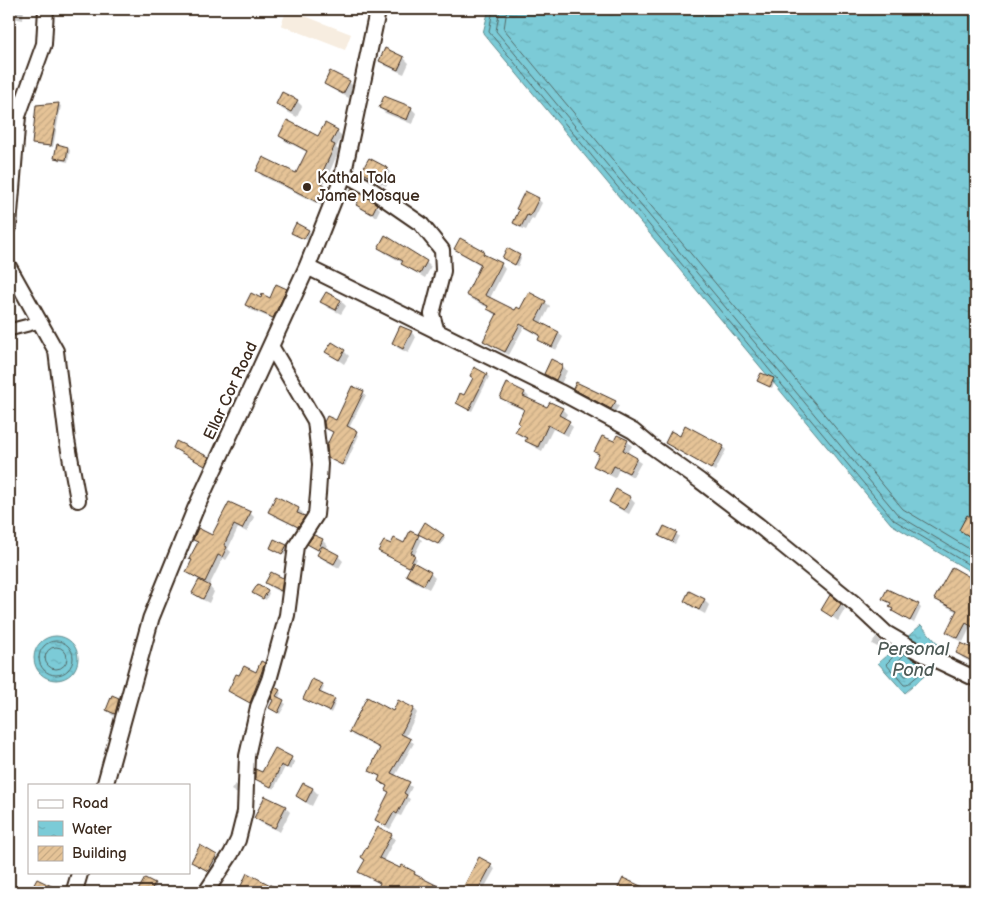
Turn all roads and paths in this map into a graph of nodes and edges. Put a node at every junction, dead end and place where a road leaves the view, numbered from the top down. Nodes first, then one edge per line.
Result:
1 (46, 9) edge
2 (378, 9) edge
3 (350, 177) dead end
4 (9, 226) edge
5 (9, 266) edge
6 (307, 267) junction
7 (40, 322) junction
8 (9, 330) edge
9 (437, 332) junction
10 (271, 346) junction
11 (78, 500) dead end
12 (976, 679) edge
13 (105, 784) edge
14 (79, 874) edge
15 (74, 892) edge
16 (206, 892) edge

1 - 4 street
2 - 6 main road, Ellar Cor Road
3 - 9 street
5 - 7 street
6 - 9 street
6 - 10 main road, Ellar Cor Road
7 - 8 street
7 - 11 street
9 - 12 street
10 - 13 main road, Ellar Cor Road
10 - 16 street
14 - 15 main road

